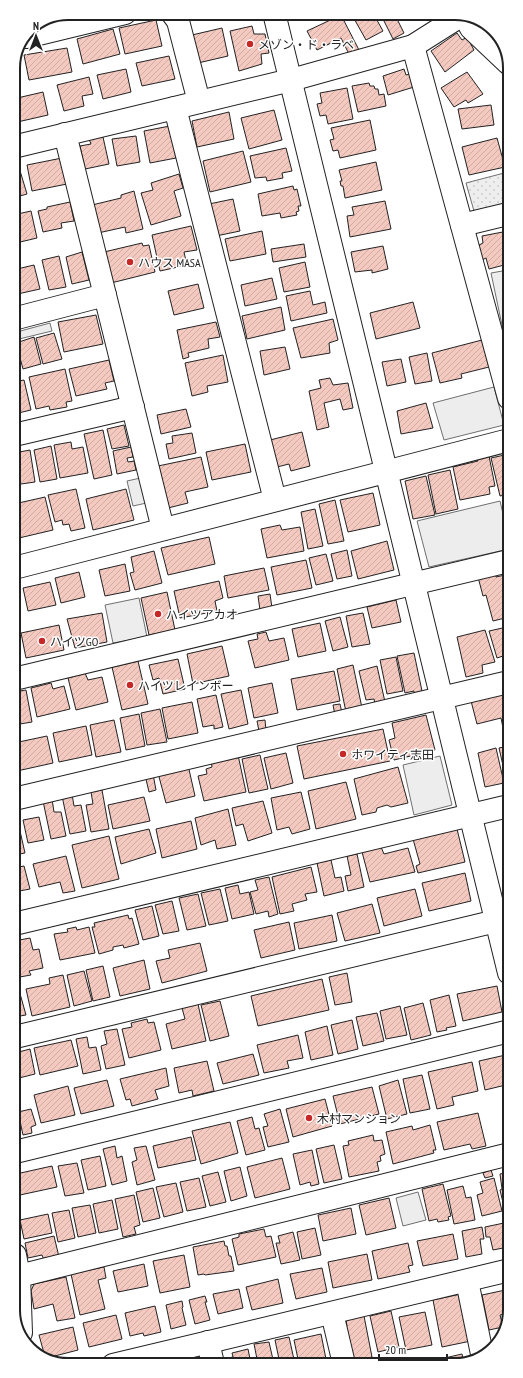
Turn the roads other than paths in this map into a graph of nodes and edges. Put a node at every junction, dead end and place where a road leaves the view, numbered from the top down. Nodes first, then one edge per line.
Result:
1 (95, 20) edge
2 (177, 20) edge
3 (276, 20) edge
4 (455, 20) edge
5 (467, 22) edge
6 (34, 34) edge
7 (413, 46) junction
8 (501, 57) edge
9 (291, 80) junction
10 (200, 102) junction
11 (175, 108) junction
12 (65, 134) junction
13 (20, 145) edge
14 (503, 215) edge
15 (462, 225) junction
16 (105, 295) junction
17 (20, 317) edge
18 (503, 376) edge
19 (132, 408) junction
20 (20, 434) edge
21 (503, 442) edge
22 (387, 472) junction
23 (275, 500) junction
24 (163, 529) junction
25 (503, 562) edge
26 (20, 566) edge
27 (414, 584) junction
28 (20, 678) edge
29 (503, 683) edge
30 (442, 698) junction
31 (20, 797) edge
32 (503, 807) edge
33 (471, 815) junction
34 (503, 920) edge
35 (20, 923) edge
36 (503, 1033) edge
37 (20, 1035) edge
38 (20, 1151) edge
39 (503, 1156) edge
40 (503, 1272) edge
41 (20, 1276) edge
42 (467, 1281) junction
43 (20, 1304) edge
44 (332, 1313) junction
45 (20, 1317) edge
46 (208, 1342) junction
47 (481, 1350) edge
48 (142, 1358) edge
49 (212, 1358) edge
50 (343, 1358) edge

1 - 6 street
2 - 10 street
3 - 9 street
4 - 7 street
5 - 8 street
7 - 9 street
7 - 15 street
9 - 10 street
9 - 22 street
10 - 11 street
11 - 12 street
11 - 23 street
12 - 13 street
12 - 16 street
14 - 15 street
15 - 18 street
16 - 17 street
16 - 19 street
19 - 20 street
19 - 24 street
21 - 22 street
22 - 23 street
22 - 27 street
23 - 24 street
24 - 26 street
25 - 27 street
27 - 28 street
27 - 30 street
29 - 30 street
30 - 31 street
30 - 33 street
32 - 33 street
33 - 34 street
33 - 35 street
34 - 37 street
36 - 38 street
39 - 41 street
40 - 42 street
42 - 44 street
42 - 47 street
43 - 45 street
44 - 46 street
44 - 50 street
46 - 48 street
46 - 49 street

